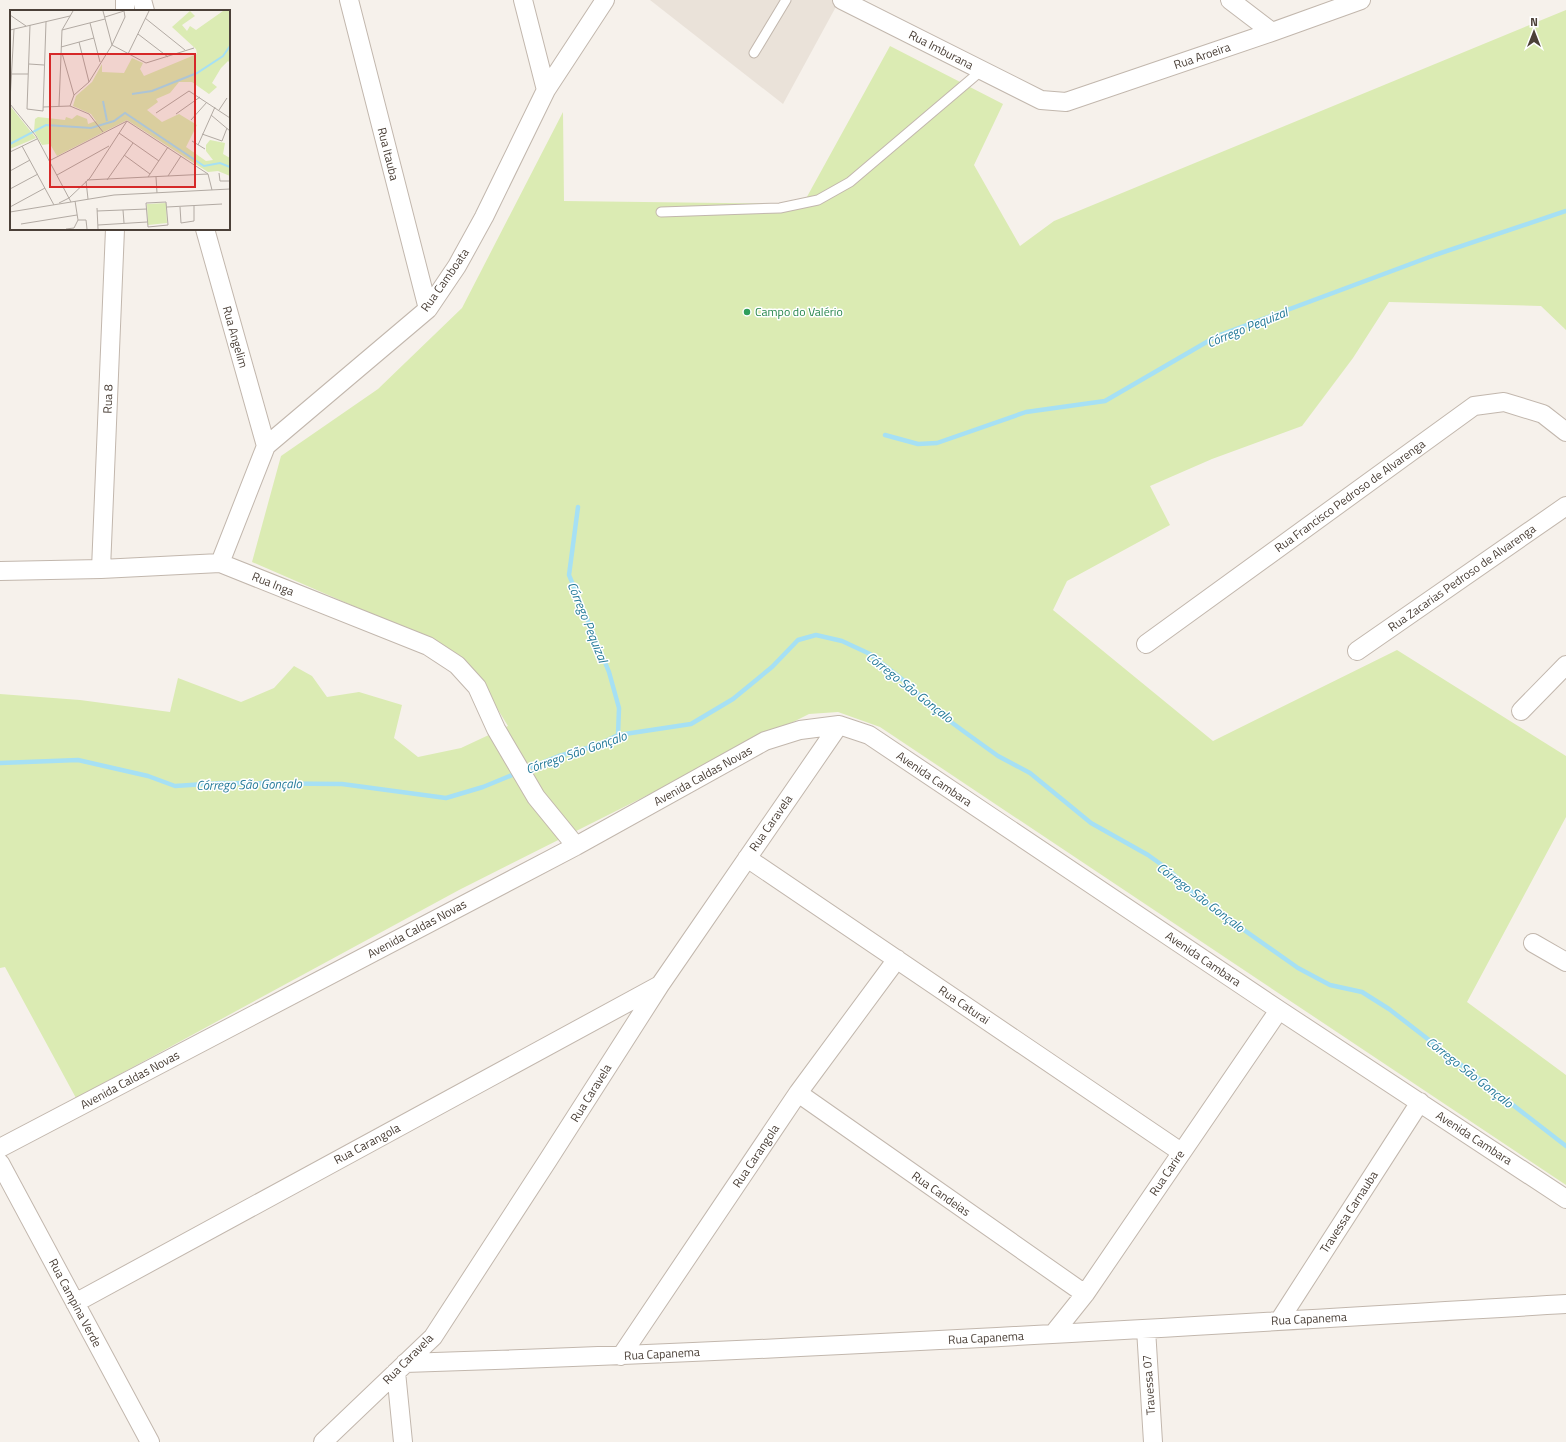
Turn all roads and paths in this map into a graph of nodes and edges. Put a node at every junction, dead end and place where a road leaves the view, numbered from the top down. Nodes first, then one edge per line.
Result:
1 (142, 0) edge
2 (349, 0) edge
3 (523, 0) edge
4 (606, 0) edge
5 (786, 0) edge
6 (1230, 0) edge
7 (1361, 0) edge
8 (845, 1) edge
9 (145, 10) edge
10 (1272, 32) junction
11 (754, 54) dead end
12 (982, 70) junction
13 (546, 90) junction
14 (1041, 100) joint
15 (661, 212) dead end
16 (115, 230) edge
17 (205, 230) edge
18 (428, 308) junction
19 (1566, 432) edge
20 (266, 446) junction
21 (1566, 506) edge
22 (220, 563) junction
23 (101, 569) junction
24 (0, 571) edge
25 (1146, 644) dead end
26 (1357, 651) dead end
27 (1566, 665) edge
28 (1521, 711) dead end
29 (839, 725) junction
30 (576, 846) junction
31 (747, 858) junction
32 (1533, 943) dead end
33 (897, 959) junction
34 (1566, 962) edge
35 (660, 985) junction
36 (1279, 1010) junction
37 (798, 1093) junction
38 (1420, 1102) junction
39 (0, 1148) edge
40 (1181, 1152) junction
41 (0, 1163) edge
42 (1566, 1199) edge
43 (1084, 1294) junction
44 (75, 1302) junction
45 (1566, 1304) edge
46 (1278, 1321) junction
47 (1146, 1329) junction
48 (1053, 1334) junction
49 (620, 1356) junction
50 (401, 1367) junction
51 (150, 1442) edge
52 (322, 1442) edge
53 (404, 1442) edge
54 (1153, 1442) edge

1 - 9 street
2 - 18 street, Rua Itauba
3 - 13 street
4 - 13 street, Rua Camboata
5 - 11 lane
6 - 10 street
7 - 10 street, Rua Aroeira
8 - 12 street, Rua Imburana
10 - 14 street, Rua Aroeira
12 - 14 street, Rua Imburana
12 - 15 lane
13 - 18 street, Rua Camboata
16 - 23 street, Rua 8
17 - 20 street, Rua Angelim
18 - 20 street, Rua Camboata
19 - 25 street, Rua Francisco Pedroso de Alvarenga
20 - 22 street, Rua Camboata
21 - 26 street, Rua Zacarias Pedroso de Alvarenga
22 - 23 street, Rua Inga
22 - 30 street, Rua Inga
23 - 24 street, Rua Inga
27 - 28 street
29 - 30 street, Avenida Caldas Novas
29 - 31 street, Rua Caravela
29 - 36 street, Avenida Cambara
30 - 39 street, Avenida Caldas Novas
31 - 33 street, Rua Caturai
31 - 35 street, Rua Caravela
32 - 34 street
33 - 37 street, Rua Carangola
33 - 40 street, Rua Caturai
35 - 44 street, Rua Carangola
35 - 50 street, Rua Caravela
36 - 38 street, Avenida Cambara
36 - 40 street, Rua Carire
37 - 43 street, Rua Candeias
37 - 49 street, Rua Carangola
38 - 42 street, Avenida Cambara
38 - 46 street, Travessa Carnauba
40 - 43 street, Rua Carire
41 - 44 street, Rua Campina Verde
43 - 48 street, Rua Carire
44 - 51 street, Rua Campina Verde
45 - 46 street, Rua Capanema
46 - 47 street, Rua Capanema
47 - 48 street, Rua Capanema
47 - 54 street, Travessa 07
48 - 49 street, Rua Capanema
49 - 50 street, Rua Capanema
50 - 52 street, Rua Caravela
50 - 53 street

